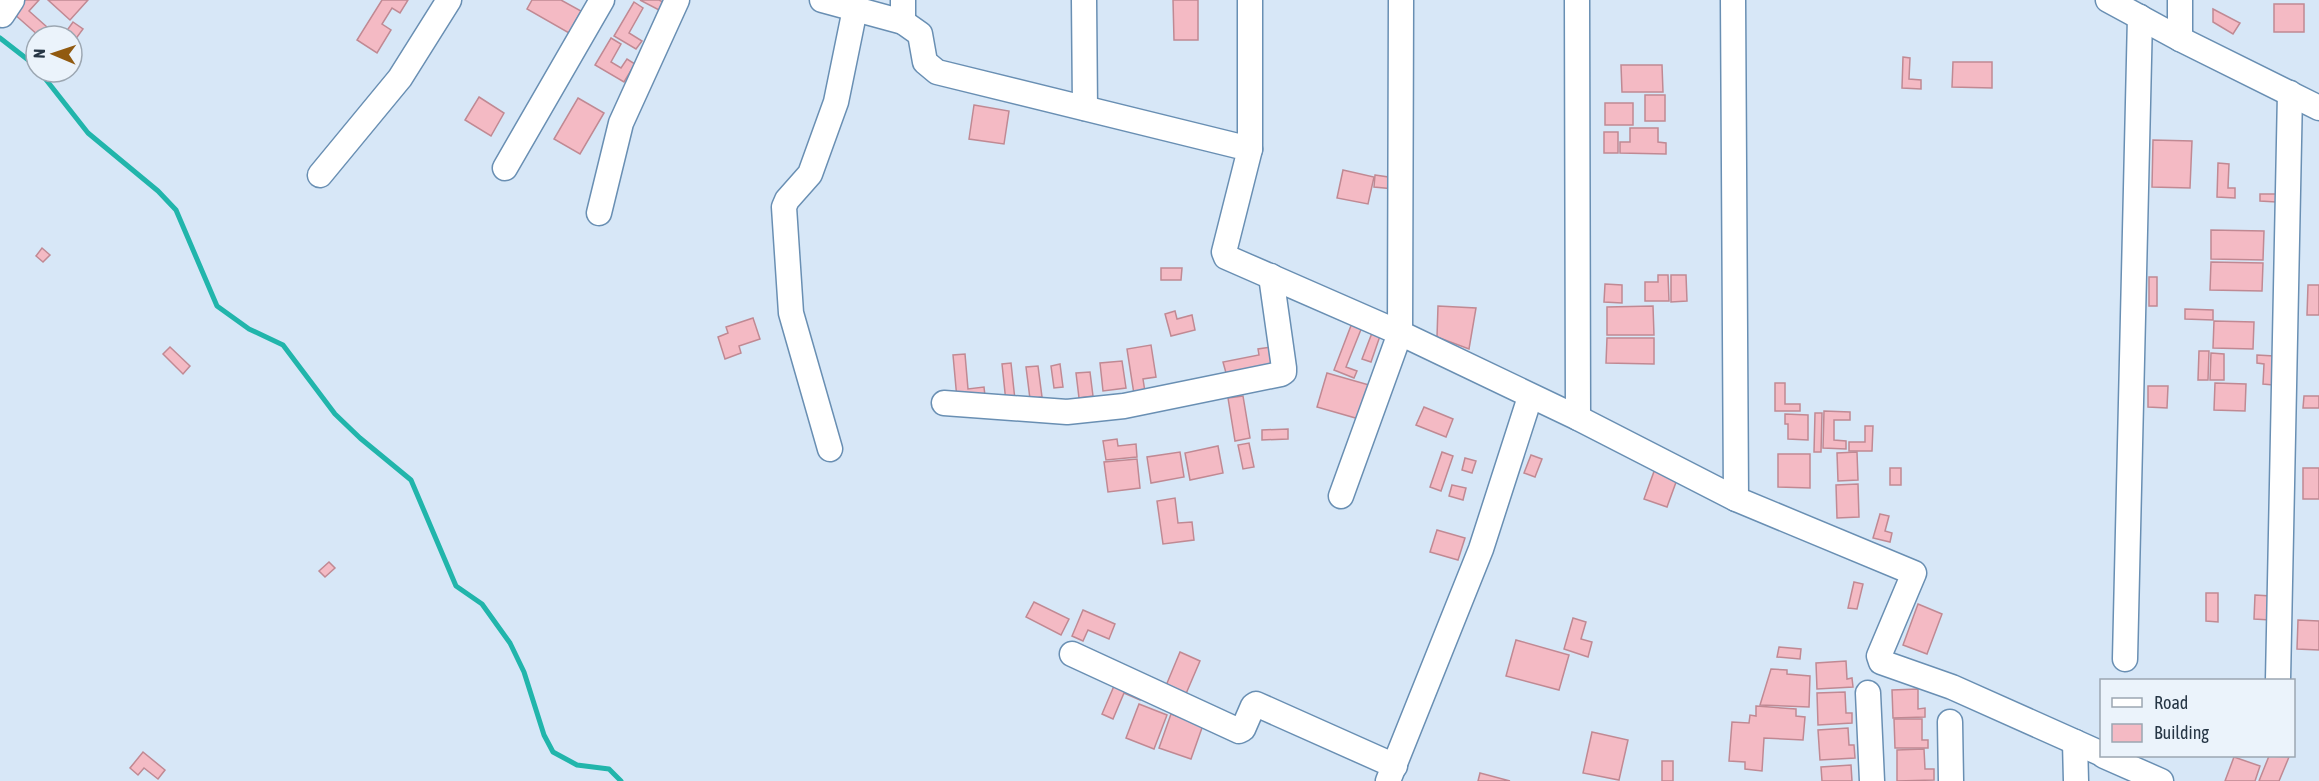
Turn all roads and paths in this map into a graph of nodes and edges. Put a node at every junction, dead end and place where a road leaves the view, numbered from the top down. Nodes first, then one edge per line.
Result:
1 (449, 0) edge
2 (602, 0) edge
3 (677, 0) edge
4 (822, 0) edge
5 (1084, 0) edge
6 (1250, 0) edge
7 (1401, 0) edge
8 (1578, 0) edge
9 (1733, 0) edge
10 (2108, 0) edge
11 (2180, 0) edge
12 (855, 9) junction
13 (903, 11) edge
14 (2140, 17) junction
15 (2180, 39) junction
16 (2290, 93) junction
17 (1085, 108) junction
18 (2319, 108) edge
19 (1250, 149) junction
20 (504, 168) dead end
21 (320, 175) dead end
22 (599, 213) dead end
23 (1271, 276) junction
24 (1400, 333) junction
25 (1530, 397) junction
26 (944, 403) dead end
27 (1578, 418) junction
28 (830, 449) dead end
29 (1341, 496) dead end
30 (1736, 499) junction
31 (1072, 654) dead end
32 (2125, 659) dead end
33 (2278, 679) edge
34 (1868, 693) dead end
35 (1950, 722) dead end
36 (2075, 742) junction
37 (2100, 754) edge
38 (2108, 757) edge
39 (1391, 773) edge
40 (1872, 781) edge
41 (1951, 781) edge
42 (2076, 781) edge
43 (2162, 781) edge

1 - 21 street
2 - 20 street
3 - 22 street
4 - 12 street
5 - 17 street
6 - 19 street
7 - 24 street
8 - 27 street
9 - 30 street
10 - 14 street
11 - 15 street
12 - 13 street
12 - 28 street
13 - 17 street
14 - 15 street
14 - 32 street
15 - 16 street
16 - 18 street
16 - 33 street
17 - 19 street
19 - 23 street
23 - 24 street
23 - 26 street
24 - 25 street
24 - 29 street
25 - 27 street
25 - 39 street
27 - 30 street
30 - 36 street
31 - 39 street
34 - 40 street
35 - 41 street
36 - 37 street
36 - 42 street
38 - 43 street

